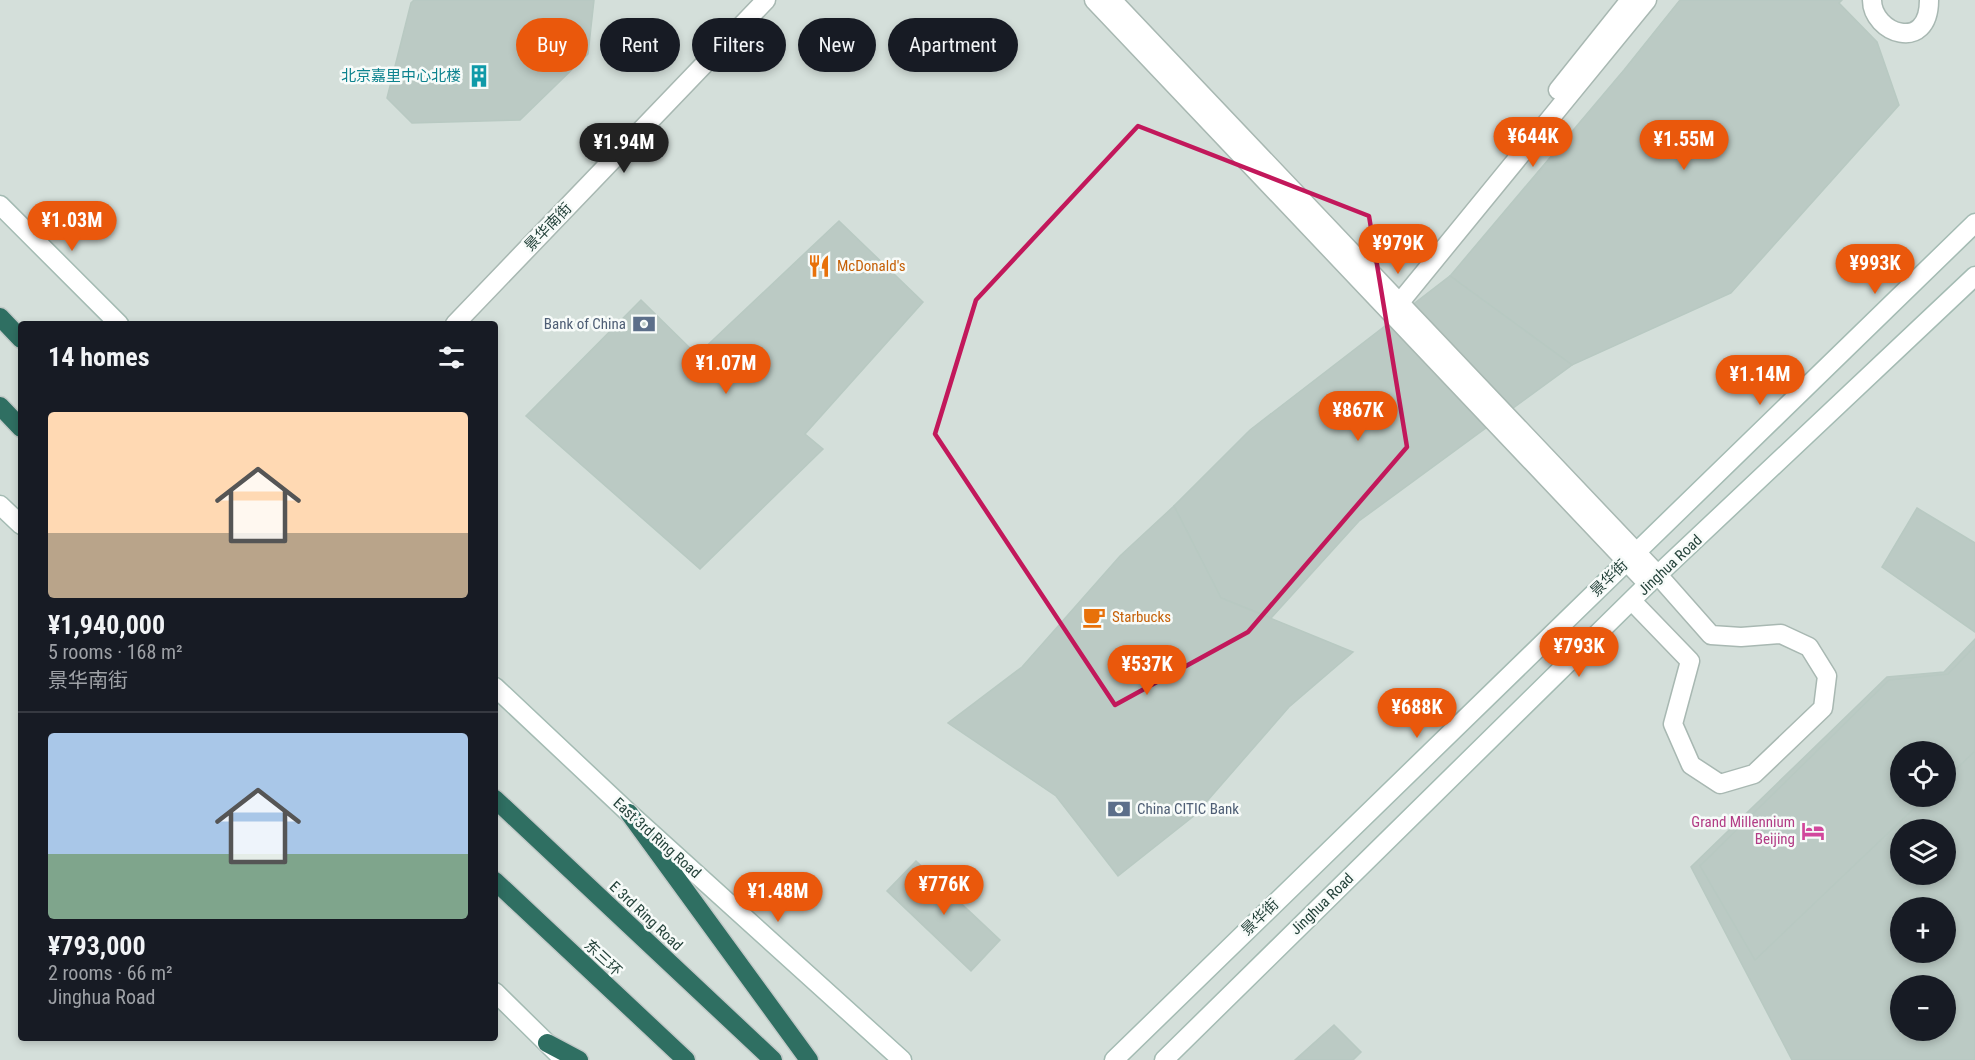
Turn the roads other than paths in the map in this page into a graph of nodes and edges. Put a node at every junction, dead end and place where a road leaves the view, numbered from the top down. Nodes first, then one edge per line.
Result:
1 (766, 0) edge
2 (1094, 0) edge
3 (1112, 0) edge
4 (1630, 0) edge
5 (1647, 0) edge
6 (1872, 0) edge
7 (1929, 0) edge
8 (0, 205) edge
9 (1975, 223) edge
10 (1975, 276) edge
11 (1392, 305) junction
12 (0, 317) edge
13 (117, 321) edge
14 (458, 321) edge
15 (18, 336) edge
16 (0, 406) edge
17 (18, 425) edge
18 (0, 505) edge
19 (18, 522) edge
20 (1631, 556) junction
21 (1653, 580) junction
22 (1632, 601) junction
23 (498, 690) edge
24 (498, 802) edge
25 (629, 813) junction
26 (498, 884) edge
27 (498, 995) edge
28 (547, 1043) junction
29 (565, 1060) edge
30 (579, 1060) edge
31 (686, 1060) edge
32 (773, 1060) edge
33 (809, 1060) edge
34 (902, 1060) edge
35 (1114, 1060) edge
36 (1164, 1060) edge

1 - 14 street, 景华南街
2 - 11 street
3 - 11 street
4 - 11 street
5 - 11 street
6 - 7 street
8 - 13 street
9 - 20 street, 景华街
10 - 21 street, Jinghua Road
11 - 20 street
12 - 15 highway
16 - 17 highway
18 - 19 street
20 - 21 street
20 - 35 street, 景华街
21 - 22 street, Jinghua Road
21 - 22 street
22 - 36 street, Jinghua Road
23 - 25 street, East 3rd Ring Road
24 - 32 highway, E 3rd Ring Road
25 - 33 highway
25 - 34 street, East 3rd Ring Road
26 - 31 highway, 东三环
27 - 28 street
28 - 29 street
28 - 30 highway

